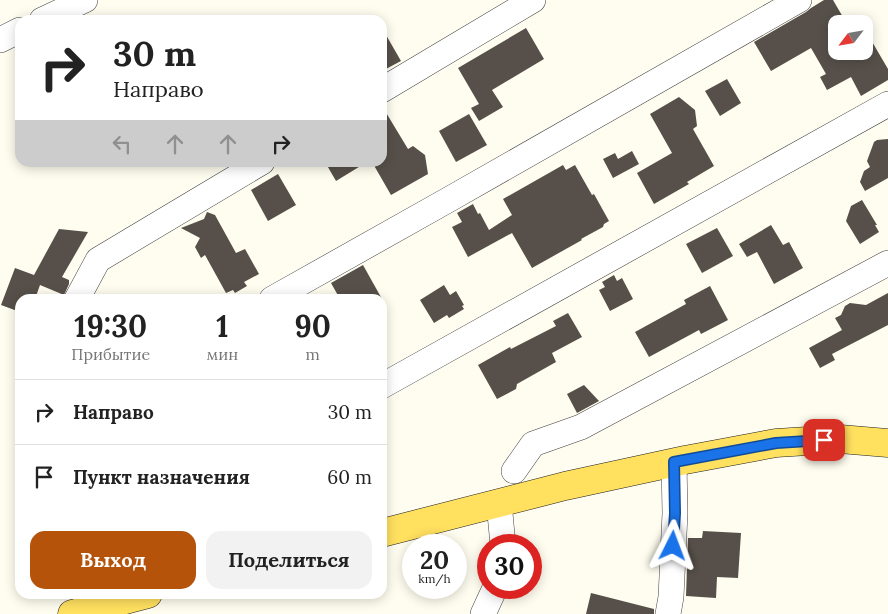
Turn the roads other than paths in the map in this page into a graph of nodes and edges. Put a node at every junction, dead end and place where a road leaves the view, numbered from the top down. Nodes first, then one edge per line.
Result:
1 (85, 0) edge
2 (533, 0) edge
3 (799, 0) edge
4 (53, 15) edge
5 (15, 32) edge
6 (0, 40) edge
7 (387, 87) edge
8 (888, 104) edge
9 (254, 167) edge
10 (888, 263) edge
11 (80, 294) edge
12 (281, 294) edge
13 (387, 383) edge
14 (888, 443) edge
15 (674, 462) junction
16 (514, 471) dead end
17 (499, 503) junction
18 (387, 532) edge
19 (502, 534) edge
20 (129, 599) edge
21 (490, 599) edge
22 (72, 614) edge
23 (483, 614) edge
24 (668, 614) edge

1 - 4 street
2 - 7 street
3 - 12 street
5 - 6 street
8 - 13 street
9 - 11 street
10 - 16 street
14 - 15 main road
15 - 17 main road
15 - 24 street
17 - 18 main road
17 - 19 street
20 - 22 main road
21 - 23 street

